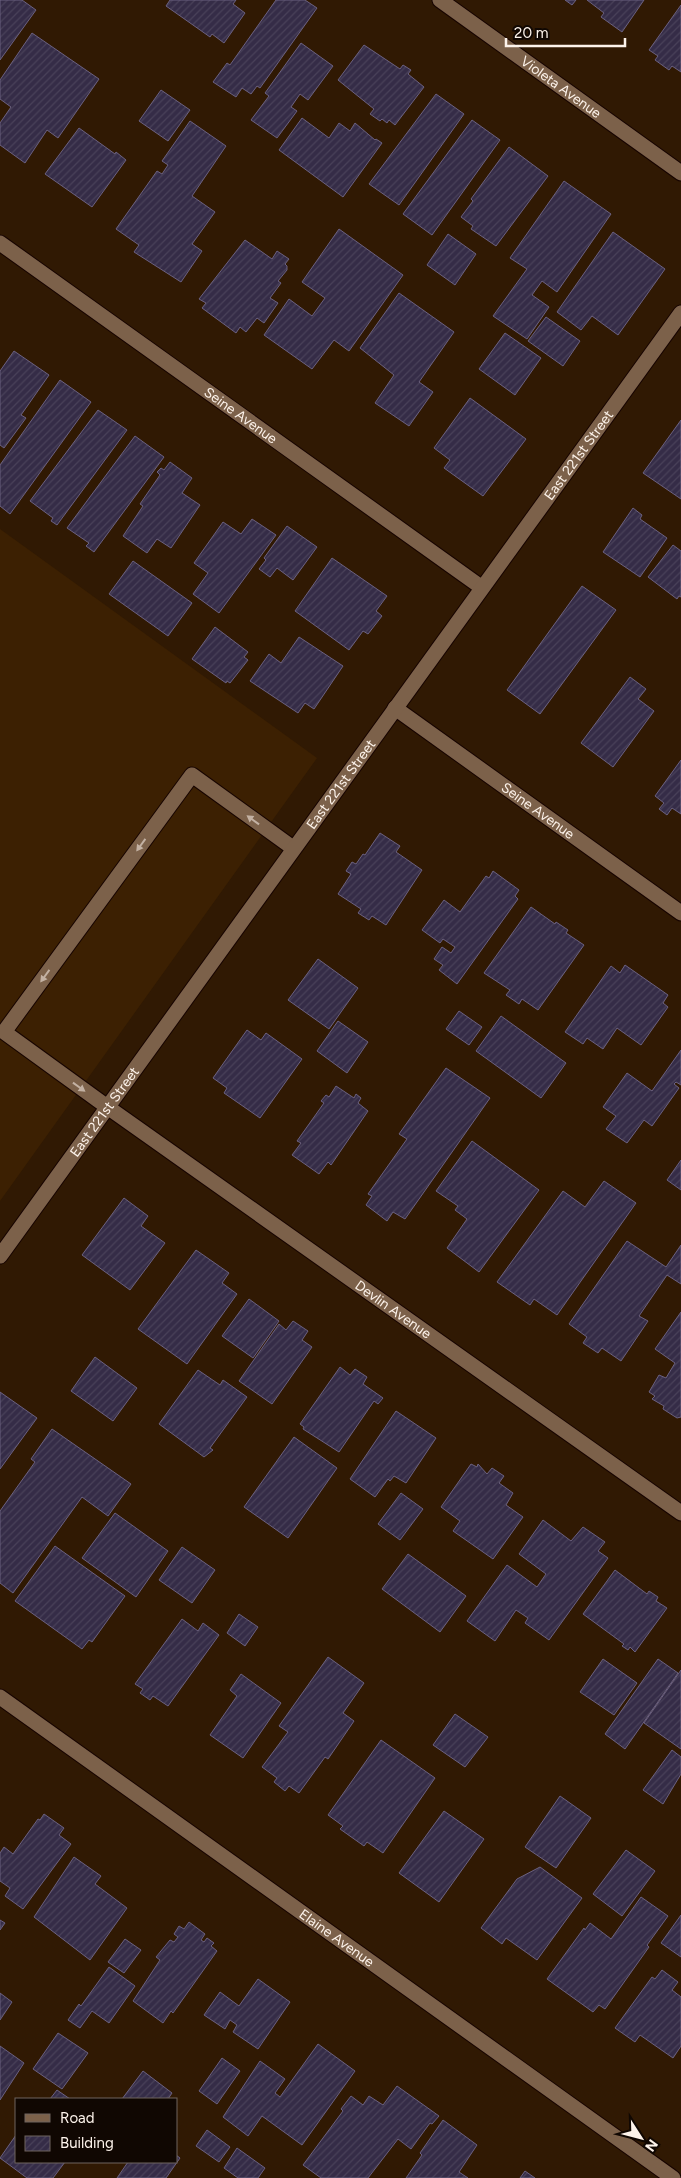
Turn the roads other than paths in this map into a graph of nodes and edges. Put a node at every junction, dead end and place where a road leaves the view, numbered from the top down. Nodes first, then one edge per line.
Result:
1 (440, 0) edge
2 (681, 173) edge
3 (0, 243) edge
4 (681, 314) edge
5 (481, 586) junction
6 (395, 708) junction
7 (293, 848) junction
8 (681, 912) edge
9 (106, 1106) junction
10 (0, 1256) edge
11 (681, 1513) edge
12 (0, 1697) edge
13 (673, 2178) edge

1 - 2 street, Violeta Avenue
3 - 5 street, Seine Avenue
4 - 5 street, East 221st Street
5 - 6 street, East 221st Street
6 - 7 street, East 221st Street
6 - 8 street, Seine Avenue
7 - 9 street, East 221st Street
7 -> 9 street, Devlin Avenue
9 - 10 street, East 221st Street
9 - 11 street, Devlin Avenue
12 - 13 street, Elaine Avenue

